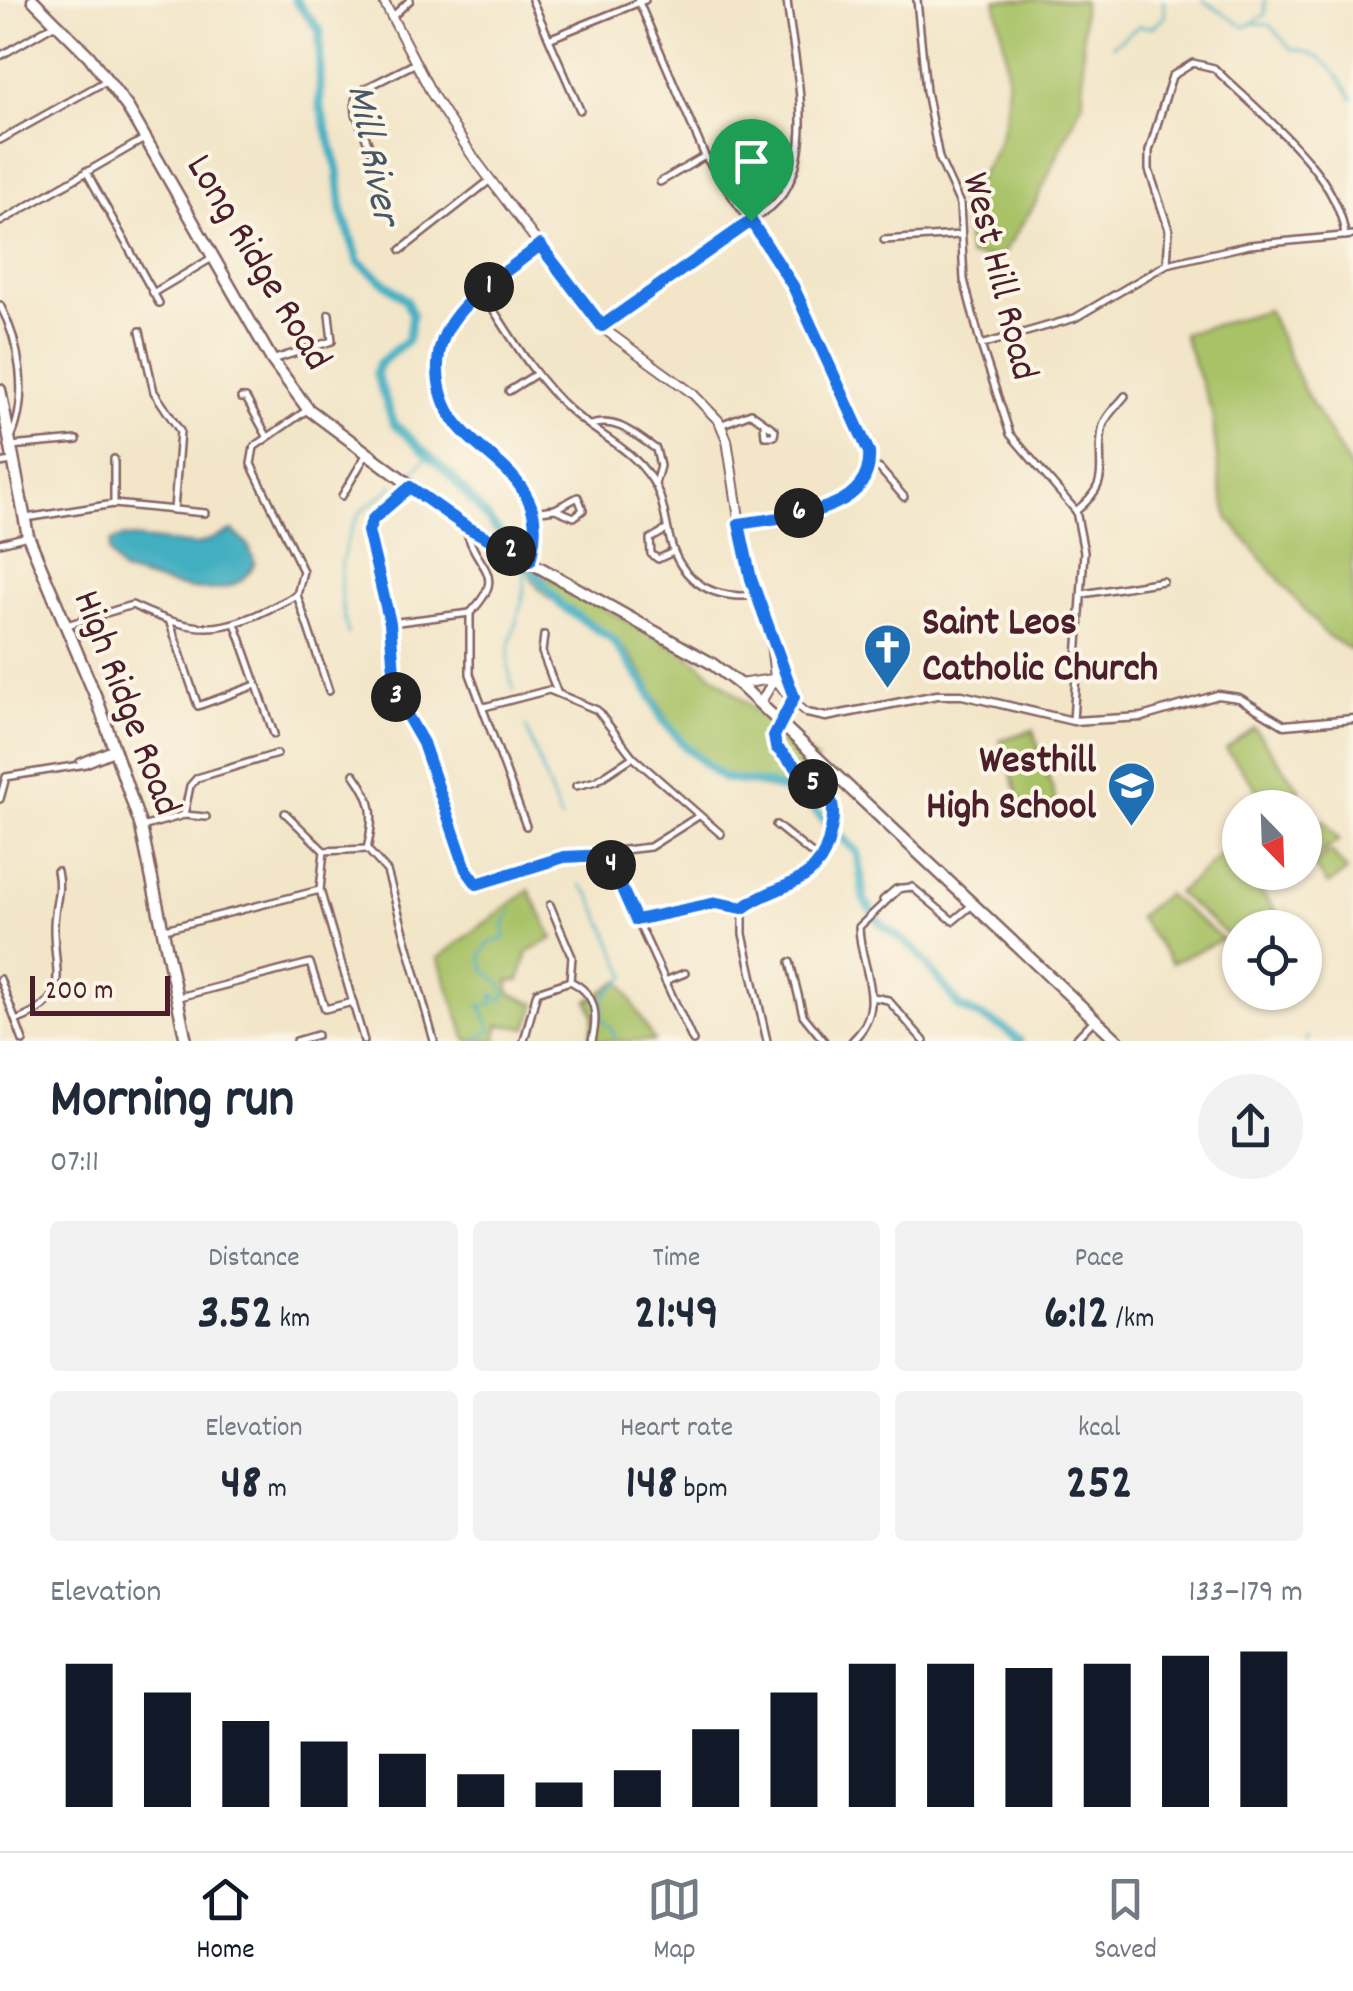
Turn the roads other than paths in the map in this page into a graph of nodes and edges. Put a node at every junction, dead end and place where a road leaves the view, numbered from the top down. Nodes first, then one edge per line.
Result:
1 (33, 0) edge
2 (383, 0) edge
3 (410, 0) edge
4 (532, 0) edge
5 (787, 0) edge
6 (918, 0) edge
7 (641, 1) edge
8 (392, 17) junction
9 (57, 22) junction
10 (550, 38) junction
11 (0, 56) edge
12 (416, 62) junction
13 (108, 80) junction
14 (580, 110) dead end
15 (147, 137) junction
16 (0, 140) edge
17 (705, 156) junction
18 (86, 171) junction
19 (489, 181) junction
20 (660, 182) dead end
21 (380, 196) dead end
22 (751, 221) junction
23 (0, 222) edge
24 (960, 235) junction
25 (1353, 235) edge
26 (1345, 236) junction
27 (884, 240) dead end
28 (540, 245) junction
29 (401, 250) dead end
30 (214, 257) junction
31 (1166, 264) junction
32 (482, 292) junction
33 (153, 293) junction
34 (160, 304) dead end
35 (0, 305) edge
36 (329, 314) dead end
37 (602, 326) junction
38 (140, 331) dead end
39 (981, 346) junction
40 (272, 360) junction
41 (536, 374) junction
42 (0, 390) edge
43 (509, 391) dead end
44 (1125, 396) dead end
45 (241, 398) dead end
46 (308, 409) junction
47 (591, 425) junction
48 (720, 425) junction
49 (764, 425) dead end
50 (267, 436) junction
51 (77, 440) dead end
52 (8, 446) junction
53 (366, 455) junction
54 (114, 459) dead end
55 (6, 462) edge
56 (870, 465) junction
57 (654, 484) junction
58 (410, 487) junction
59 (342, 496) dead end
60 (904, 497) dead end
61 (114, 504) junction
62 (555, 509) junction
63 (174, 510) junction
64 (1076, 510) junction
65 (206, 512) dead end
66 (533, 512) junction
67 (23, 518) junction
68 (739, 524) junction
69 (465, 526) junction
70 (666, 530) junction
71 (28, 536) junction
72 (0, 543) edge
73 (673, 552) junction
74 (526, 559) junction
75 (1163, 581) dead end
76 (298, 594) junction
77 (1083, 594) junction
78 (757, 595) junction
79 (470, 612) junction
80 (170, 623) junction
81 (390, 623) junction
82 (64, 626) junction
83 (236, 626) junction
84 (770, 634) junction
85 (544, 635) dead end
86 (774, 678) junction
87 (788, 680) junction
88 (739, 684) junction
89 (256, 685) junction
90 (329, 690) dead end
91 (557, 692) junction
92 (761, 702) junction
93 (792, 702) junction
94 (484, 708) junction
95 (1353, 719) edge
96 (782, 722) junction
97 (1073, 722) junction
98 (274, 734) dead end
99 (116, 750) junction
100 (278, 754) dead end
101 (633, 756) junction
102 (354, 774) dead end
103 (576, 786) dead end
104 (0, 800) edge
105 (285, 813) dead end
106 (184, 816) junction
107 (206, 817) dead end
108 (697, 817) junction
109 (776, 825) dead end
110 (526, 826) dead end
111 (141, 827) junction
112 (720, 834) dead end
113 (367, 849) junction
114 (324, 851) junction
115 (607, 855) junction
116 (822, 862) junction
117 (57, 870) dead end
118 (320, 890) junction
119 (550, 906) dead end
120 (970, 906) junction
121 (743, 908) junction
122 (636, 920) junction
123 (166, 928) junction
124 (790, 962) dead end
125 (685, 973) dead end
126 (0, 979) edge
127 (570, 981) junction
128 (665, 981) junction
129 (873, 997) junction
130 (178, 998) junction
131 (352, 1002) junction
132 (18, 1020) junction
133 (1095, 1020) junction
134 (317, 1035) dead end
135 (23, 1041) edge
136 (186, 1041) edge
137 (296, 1041) edge
138 (364, 1041) edge
139 (434, 1041) edge
140 (524, 1041) edge
141 (592, 1041) edge
142 (692, 1041) edge
143 (767, 1041) edge
144 (824, 1041) edge
145 (852, 1041) edge
146 (924, 1041) edge
147 (1074, 1041) edge
148 (1118, 1041) edge

1 - 9 main road, Long Ridge Road
2 - 8 main road
3 - 8 street
4 - 10 street
5 - 22 street
6 - 24 street, West Hill Road
7 - 10 street
7 - 17 street
8 - 12 main road
9 - 11 street
9 - 13 main road, Long Ridge Road
10 - 14 street
12 - 19 main road
12 - 21 street
13 - 15 main road, Long Ridge Road
13 - 16 street
15 - 18 street
15 - 30 main road, Long Ridge Road
17 - 20 street
17 - 22 street
18 - 23 street
18 - 33 street
19 - 28 main road
19 - 29 street
22 - 37 street
22 - 56 street
24 - 27 street
24 - 39 street, West Hill Road
25 - 26 street
26 - 31 street
26 - 31 street
28 - 32 street
28 - 37 main road
30 - 33 street
30 - 40 main road, Long Ridge Road
31 - 39 street
32 - 41 street
32 - 66 street
33 - 34 street
35 - 52 street
36 - 40 street
37 - 48 main road
38 - 63 street
39 - 64 street, West Hill Road
40 - 46 main road, Long Ridge Road
41 - 43 street
41 - 47 street
42 - 52 main road, High Ridge Road
44 - 64 street
45 - 50 street
46 - 50 street
46 - 53 main road, Long Ridge Road
47 - 57 street
47 - 57 street
48 - 49 street
48 - 68 main road
50 - 76 street
51 - 52 street
52 - 55 main road, High Ridge Road
53 - 58 main road, Long Ridge Road
53 - 59 street
54 - 61 street
55 - 67 main road, High Ridge Road
56 - 60 street
56 - 68 street
57 - 70 street
58 - 69 main road, Long Ridge Road
58 - 81 street
61 - 63 street
61 - 67 street
62 - 62 street
62 - 66 street
63 - 65 street
64 - 77 street
66 - 74 street
67 - 71 main road, High Ridge Road
68 - 78 main road
69 - 74 main road, Long Ridge Road
69 - 79 street
70 - 73 street
70 - 73 street
71 - 72 street
71 - 82 main road, High Ridge Road
73 - 78 street
74 - 88 main road, Long Ridge Road
75 - 77 street
76 - 83 street
76 - 90 street
77 - 97 street
78 - 84 main road
79 - 81 street
79 - 94 street
80 - 82 street
80 - 83 street
80 - 89 street
81 - 115 street
82 - 99 main road, High Ridge Road
83 - 89 street
84 - 86 main road
84 - 87 main road
85 - 91 street
86 - 87 main road
86 - 88 main road
86 - 92 main road
86 - 93 main road
87 - 93 main road
88 - 92 main road, Long Ridge Road
89 - 98 street
91 - 94 street
91 - 101 street
92 - 96 main road, Long Ridge Road
93 - 96 main road
93 - 97 street
94 - 110 street
95 - 97 street
96 - 116 street
96 - 120 main road, Long Ridge Road
99 - 104 street
99 - 111 main road, High Ridge Road
100 - 106 street
101 - 103 street
101 - 108 street
102 - 113 street
105 - 114 street
106 - 107 street
106 - 111 street
108 - 112 street
108 - 115 street
109 - 116 street
111 - 123 main road, High Ridge Road
113 - 114 street
113 - 139 street
114 - 118 street
115 - 122 street
116 - 121 street
117 - 132 street
118 - 123 street
118 - 131 street
119 - 127 street
120 - 129 street
120 - 133 main road, Long Ridge Road
121 - 122 street
121 - 143 street
122 - 128 street
123 - 130 main road, High Ridge Road
124 - 144 street
125 - 128 street
126 - 132 street
127 - 140 street
127 - 141 street
128 - 142 street
129 - 145 street
129 - 146 street
130 - 131 street
130 - 136 main road, High Ridge Road
131 - 138 street
132 - 135 street
133 - 147 street
133 - 148 main road, Long Ridge Road
134 - 137 street

